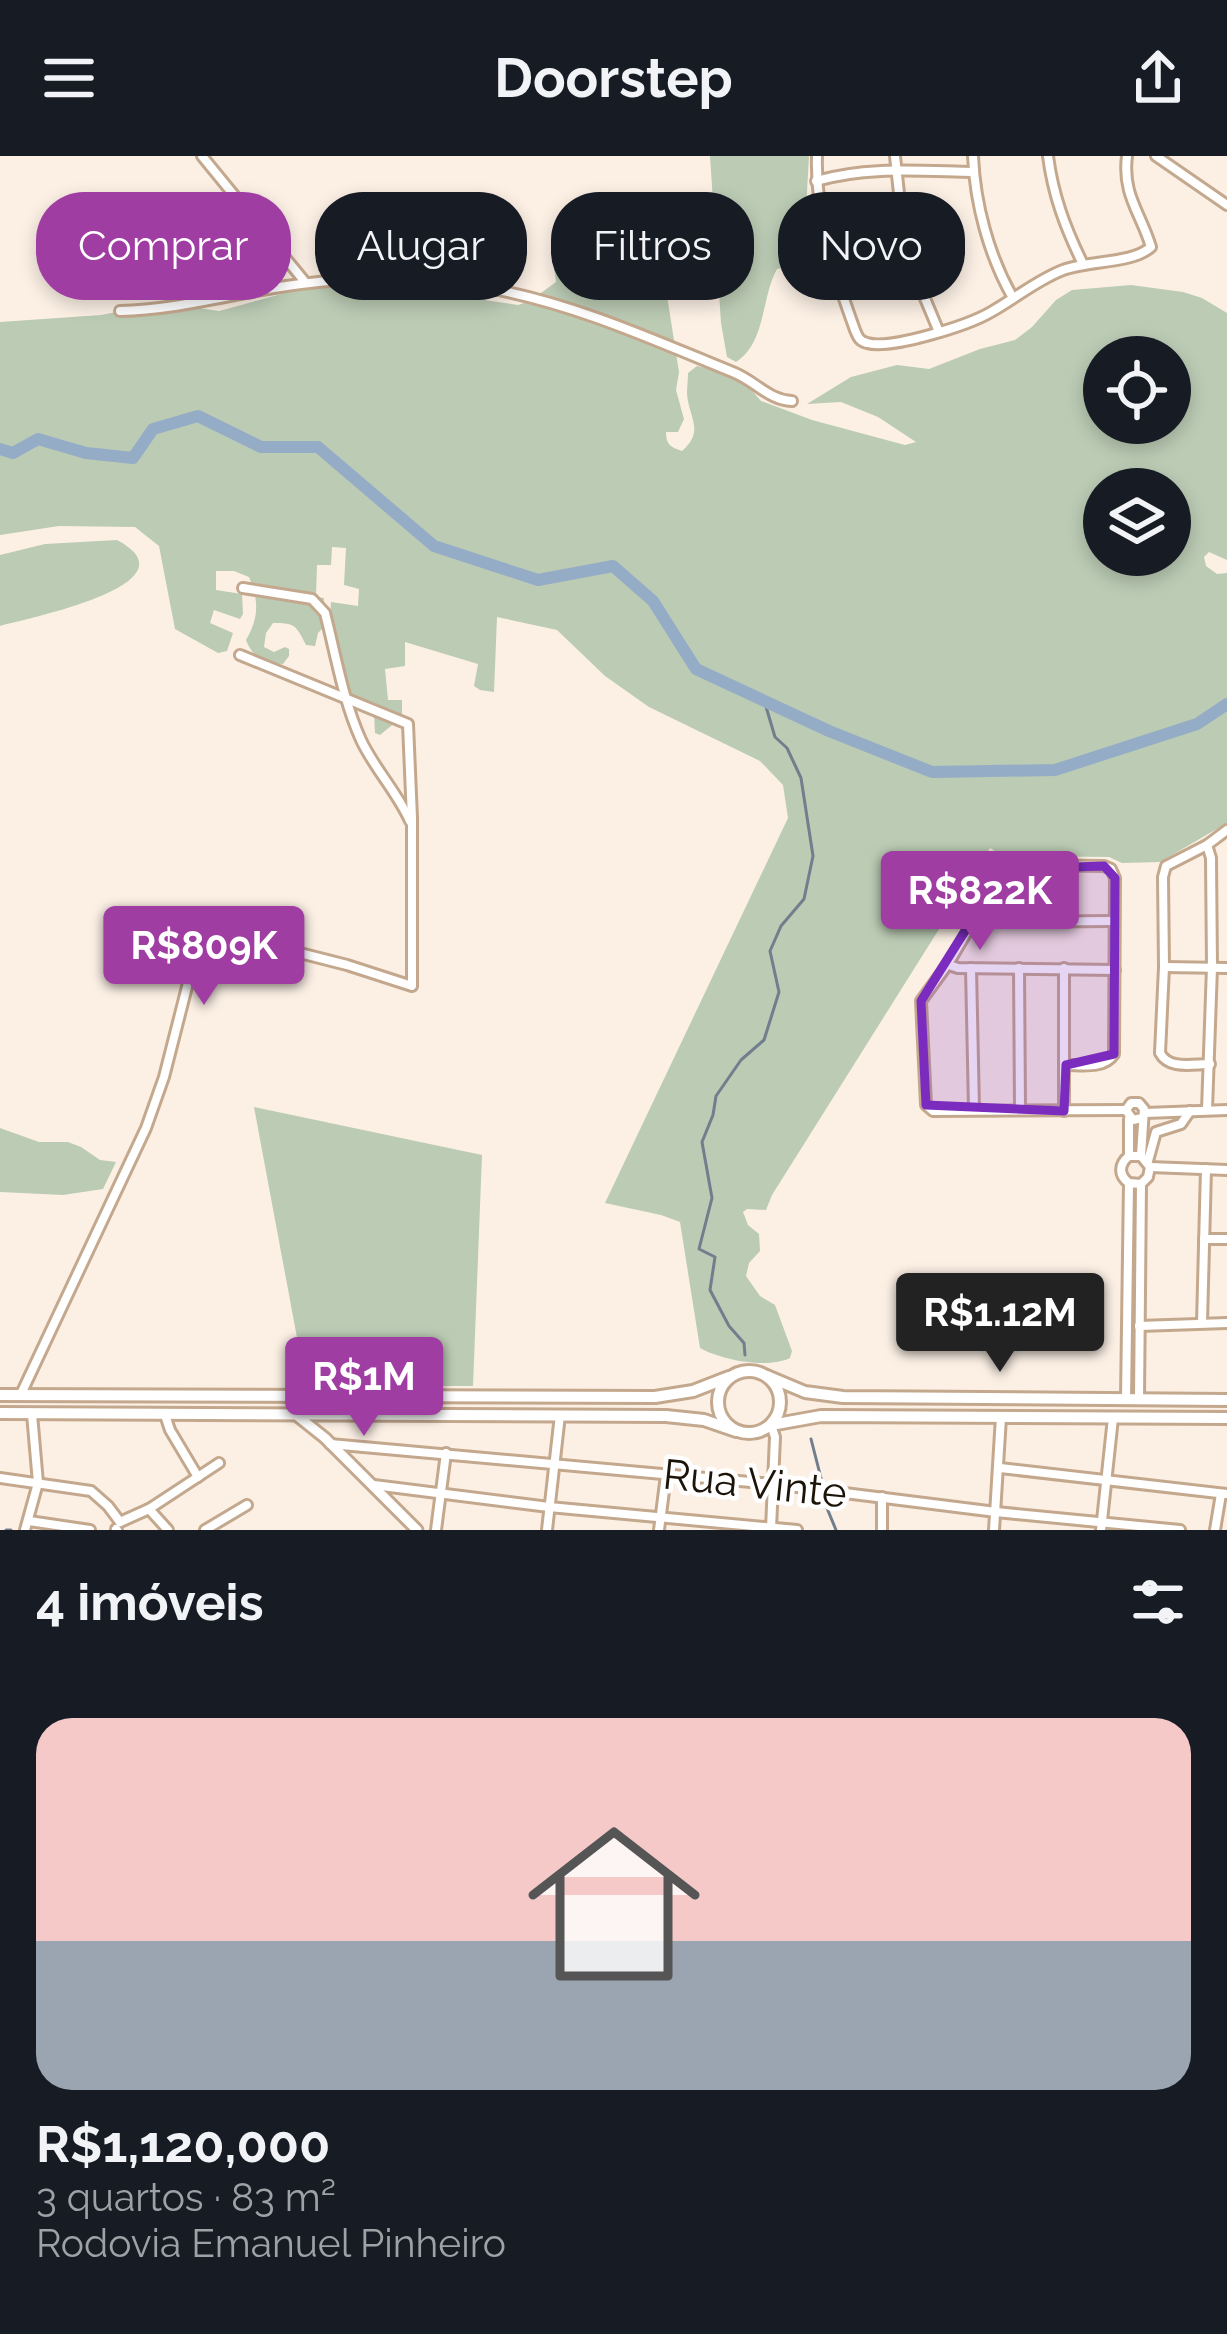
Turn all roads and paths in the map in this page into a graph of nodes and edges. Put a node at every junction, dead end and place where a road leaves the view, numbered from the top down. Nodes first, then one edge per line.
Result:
1 (202, 156) edge
2 (818, 156) edge
3 (895, 156) edge
4 (973, 156) edge
5 (1048, 156) edge
6 (1127, 156) edge
7 (1156, 156) edge
8 (897, 170) junction
9 (973, 172) junction
10 (816, 181) junction
11 (1227, 205) edge
12 (1082, 263) junction
13 (306, 283) junction
14 (1013, 298) junction
15 (120, 310) dead end
16 (939, 332) junction
17 (791, 401) dead end
18 (243, 588) dead end
19 (240, 655) dead end
20 (345, 698) junction
21 (412, 826) junction
22 (1227, 830) edge
23 (1207, 845) junction
24 (1114, 921) junction
25 (974, 922) junction
26 (948, 964) junction
27 (971, 968) junction
28 (1019, 968) junction
29 (1064, 968) junction
30 (1164, 968) junction
31 (1212, 968) junction
32 (1227, 968) edge
33 (1115, 970) junction
34 (1210, 1064) junction
35 (1066, 1065) junction
36 (974, 1109) junction
37 (1020, 1109) junction
38 (1207, 1110) junction
39 (1227, 1110) edge
40 (1064, 1111) junction
41 (1190, 1111) junction
42 (1127, 1114) junction
43 (1143, 1116) junction
44 (1129, 1156) junction
45 (1146, 1162) junction
46 (1206, 1169) junction
47 (1227, 1170) edge
48 (1129, 1183) junction
49 (1141, 1184) junction
50 (1204, 1238) junction
51 (1227, 1239) edge
52 (1202, 1323) junction
53 (1227, 1323) edge
54 (1142, 1326) junction
55 (1127, 1327) junction
56 (767, 1376) junction
57 (729, 1377) junction
58 (0, 1395) edge
59 (20, 1395) junction
60 (1133, 1399) junction
61 (1227, 1400) edge
62 (0, 1413) edge
63 (32, 1414) junction
64 (295, 1414) junction
65 (165, 1415) junction
66 (334, 1415) junction
67 (560, 1415) junction
68 (1001, 1418) junction
69 (1113, 1418) junction
70 (1227, 1418) edge
71 (771, 1425) junction
72 (736, 1431) junction
73 (327, 1441) junction
74 (446, 1454) junction
75 (219, 1463) dead end
76 (554, 1463) junction
77 (1000, 1468) junction
78 (666, 1475) junction
79 (198, 1477) junction
80 (0, 1478) edge
81 (1107, 1482) junction
82 (38, 1483) junction
83 (773, 1484) junction
84 (372, 1485) junction
85 (441, 1492) junction
86 (1224, 1494) edge
87 (882, 1497) junction
88 (247, 1504) dead end
89 (549, 1507) junction
90 (149, 1510) junction
91 (996, 1512) junction
92 (660, 1517) junction
93 (1101, 1526) edge
94 (26, 1527) edge
95 (117, 1528) edge
96 (771, 1528) edge
97 (90, 1530) edge
98 (168, 1530) edge
99 (205, 1530) edge
100 (416, 1530) edge
101 (436, 1530) edge
102 (547, 1530) edge
103 (659, 1530) edge
104 (797, 1530) edge
105 (882, 1530) edge
106 (994, 1530) edge
107 (1180, 1530) edge
108 (1215, 1530) edge

1 - 13 street
2 - 10 street
3 - 8 street
4 - 9 street
5 - 12 street
6 - 12 street
7 - 11 street
8 - 9 street
8 - 10 street
8 - 16 street
9 - 14 street
10 - 16 street
12 - 14 street
13 - 15 street
13 - 17 street
14 - 16 street
18 - 20 street
19 - 20 street
20 - 21 street
20 - 21 street
21 - 59 street
22 - 23 street
23 - 30 street
23 - 31 street
24 - 25 street
24 - 25 street
24 - 33 street
25 - 26 street
26 - 27 street
26 - 36 street
27 - 28 street
27 - 36 street
28 - 29 street
28 - 37 street
29 - 33 street
29 - 35 street
30 - 31 street
30 - 34 street
31 - 32 street
31 - 34 street
33 - 35 street
34 - 38 street
35 - 40 street
36 - 37 street
37 - 40 street
38 - 39 street
38 - 41 street
40 - 42 street
41 - 43 street
41 - 45 street
42 - 43 street
42 - 43 street
42 - 44 street
43 - 45 street
44 - 45 street
44 - 48 street
45 - 46 street
45 - 49 street
46 - 47 street
46 - 50 street
48 - 49 street
48 - 55 street
49 - 54 street
50 - 51 street
50 - 52 street
52 - 53 street
52 - 54 street
54 - 55 street
54 - 60 street
55 - 60 street
56 - 57 main road
56 - 60 main road
56 - 71 main road
57 - 59 main road
57 - 72 main road
58 - 59 main road
60 - 61 main road
62 - 63 main road
63 - 65 main road
63 - 82 street
64 - 65 main road
64 - 66 main road
64 - 73 street
65 - 79 street
66 - 67 main road
66 - 73 street
67 - 72 main road
67 - 76 street
68 - 69 main road
68 - 71 main road
68 - 77 street
69 - 70 main road
69 - 81 street
71 - 72 main road
71 - 83 street
73 - 74 street, Rua Vinte
73 - 84 street
74 - 76 street, Rua Vinte
74 - 85 street
75 - 79 street
76 - 78 street, Rua Vinte
76 - 89 street
77 - 81 street
77 - 91 street
78 - 83 street, Rua Vinte
78 - 92 street
79 - 90 street
80 - 82 street
81 - 86 street
81 - 93 street
82 - 94 street
82 - 95 street
83 - 87 street, Rua Vinte
83 - 96 street
84 - 85 street
84 - 100 street
85 - 89 street
85 - 101 street
86 - 108 street
87 - 91 street, Rua Vinte
87 - 105 street
88 - 99 street
89 - 92 street
89 - 102 street
90 - 95 street
90 - 98 street
91 - 93 street, Rua Vinte
91 - 106 street
92 - 96 street
92 - 103 street
93 - 107 street, Rua Vinte
94 - 97 street
96 - 104 street

